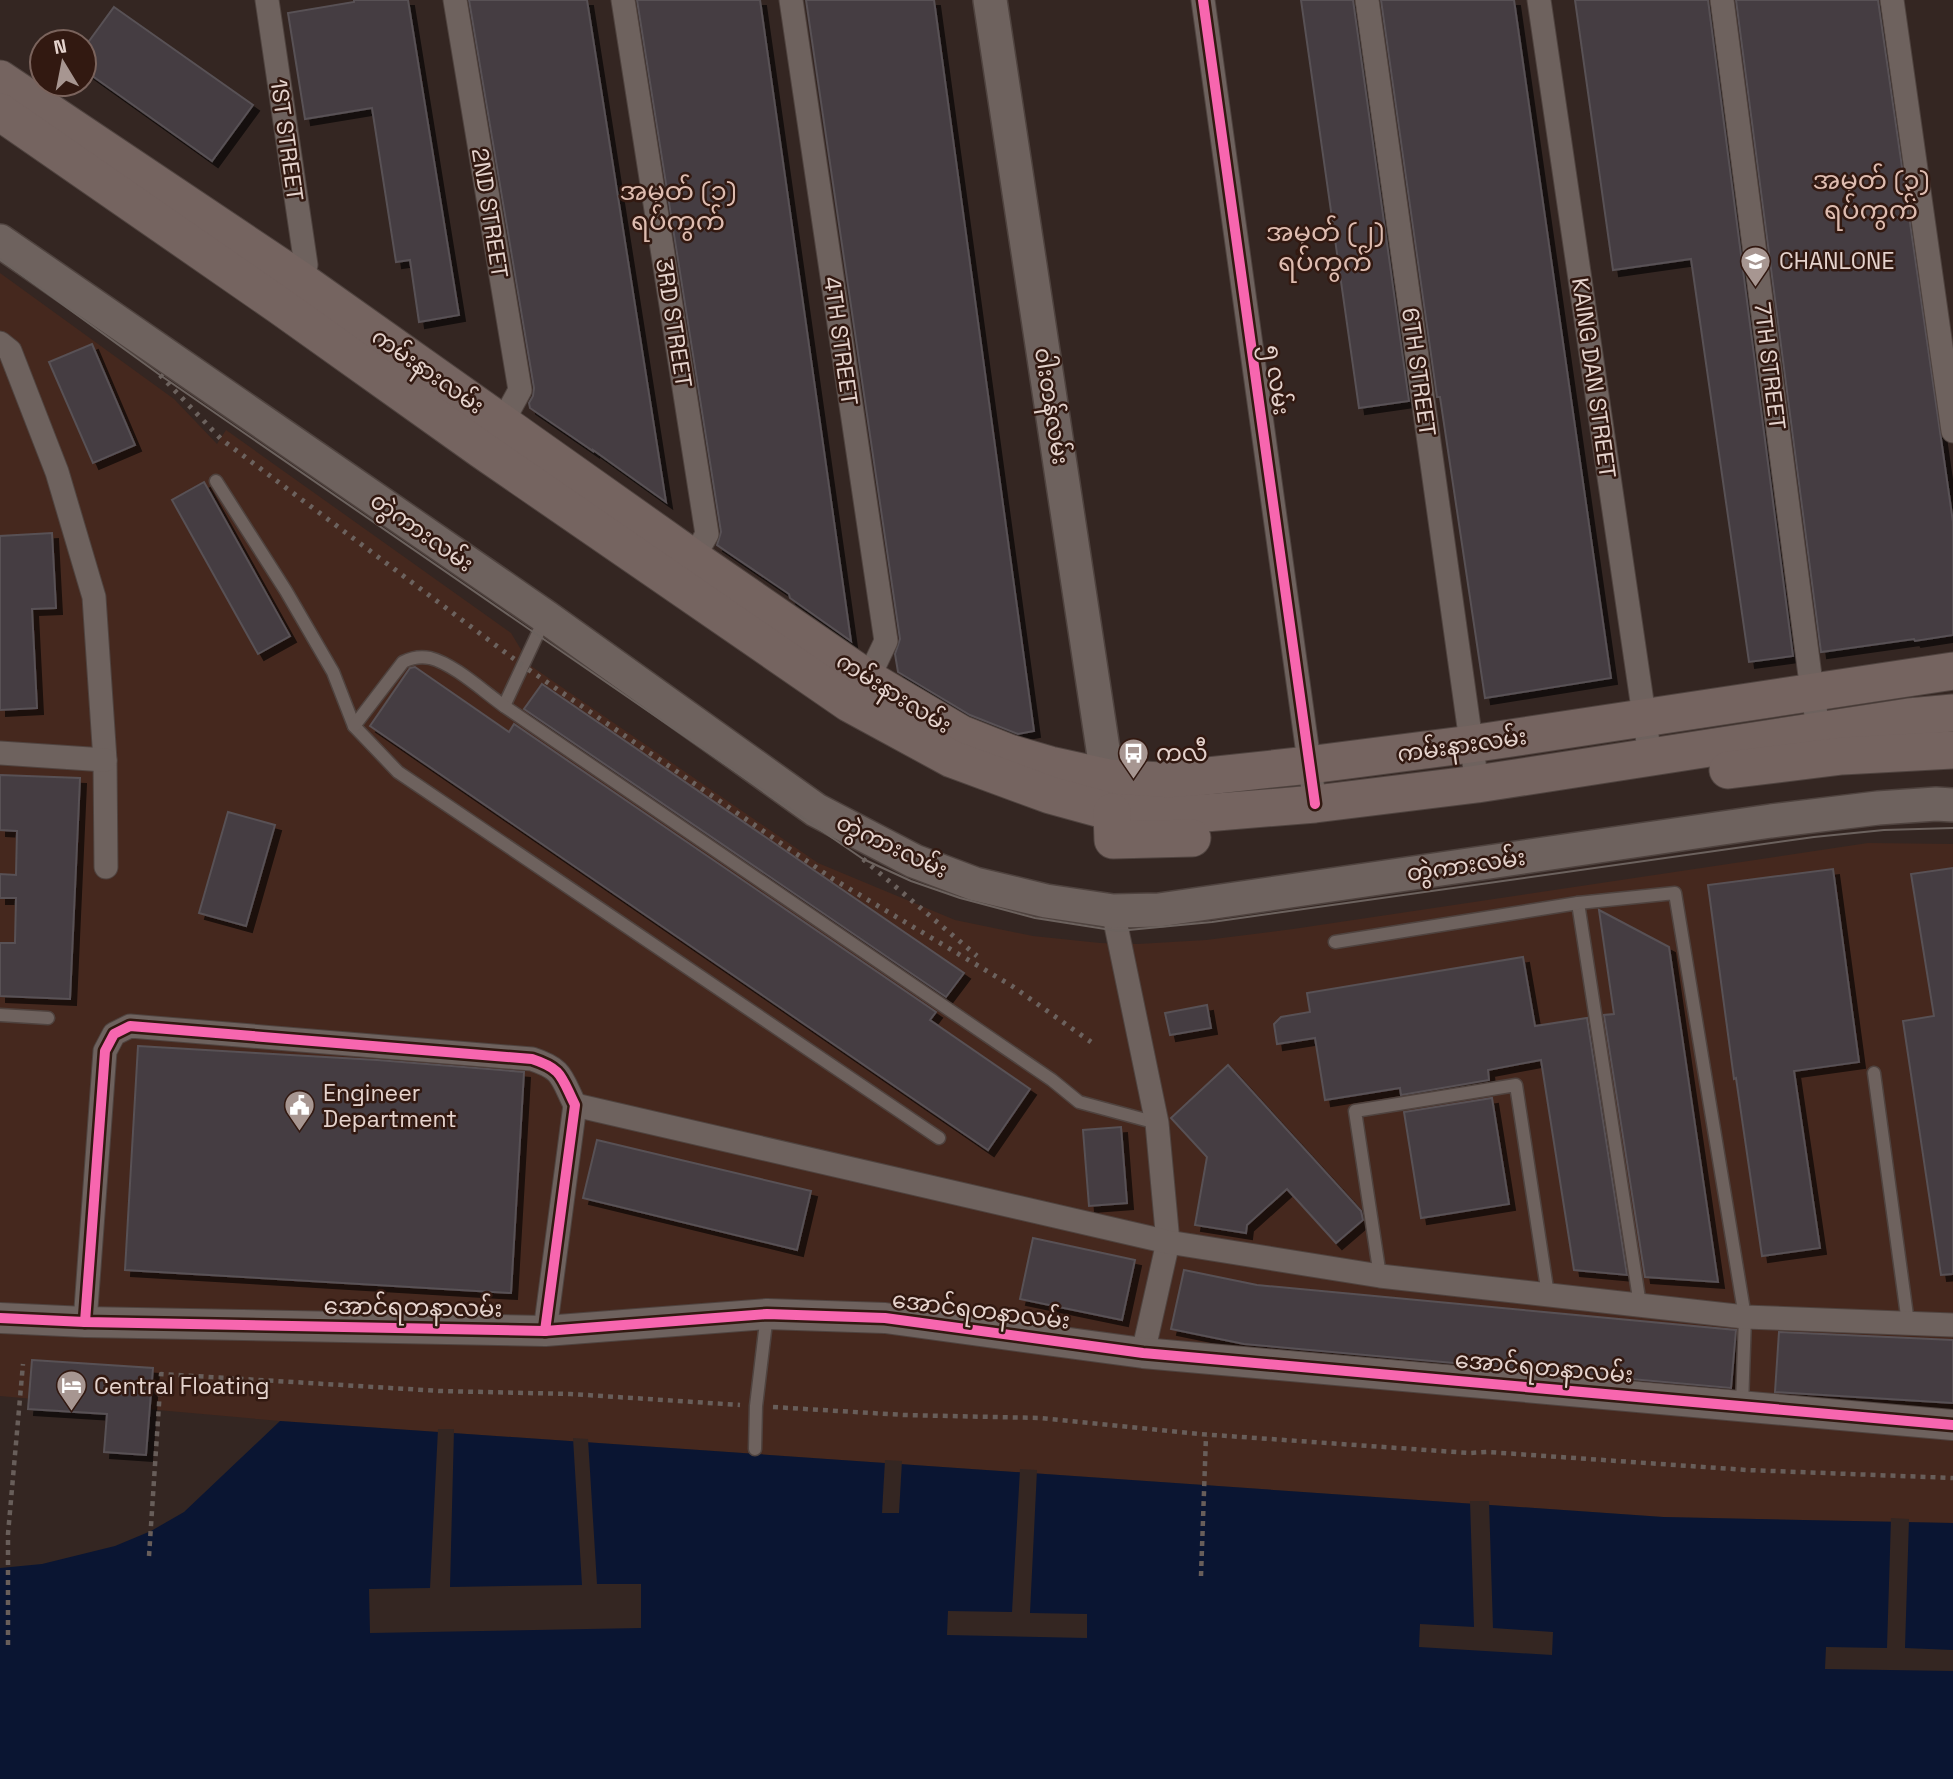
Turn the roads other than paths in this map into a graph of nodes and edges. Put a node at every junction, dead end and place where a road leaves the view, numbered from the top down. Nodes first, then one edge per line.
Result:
1 (267, 0) edge
2 (455, 0) edge
3 (623, 0) edge
4 (791, 0) edge
5 (990, 0) edge
6 (1203, 0) edge
7 (1367, 0) edge
8 (1539, 0) edge
9 (1722, 0) edge
10 (1892, 0) edge
11 (0, 79) edge
12 (0, 111) edge
13 (0, 241) edge
14 (290, 293) junction
15 (0, 343) edge
16 (1953, 431) edge
17 (492, 436) junction
18 (216, 481) dead end
19 (685, 572) junction
20 (546, 617) junction
21 (1953, 671) edge
22 (859, 691) junction
23 (1812, 691) junction
24 (503, 706) junction
25 (1953, 713) edge
26 (1643, 719) junction
27 (354, 726) junction
28 (1819, 732) junction
29 (1471, 744) junction
30 (1953, 750) edge
31 (0, 753) edge
32 (1650, 757) junction
33 (105, 760) junction
34 (1309, 765) junction
35 (1477, 784) junction
36 (1315, 804) junction
37 (1953, 805) edge
38 (1111, 810) junction
39 (106, 867) dead end
40 (1578, 903) junction
41 (1113, 911) junction
42 (1335, 942) dead end
43 (0, 1015) edge
44 (48, 1018) dead end
45 (1874, 1073) dead end
46 (575, 1105) junction
47 (1157, 1122) junction
48 (939, 1138) dead end
49 (1168, 1242) junction
50 (1380, 1276) junction
51 (1548, 1295) junction
52 (1640, 1305) junction
53 (767, 1314) junction
54 (1745, 1317) junction
55 (0, 1318) edge
56 (85, 1322) junction
57 (1908, 1323) junction
58 (1953, 1325) edge
59 (545, 1331) junction
60 (1143, 1353) junction
61 (1742, 1406) junction
62 (1953, 1425) edge
63 (755, 1449) dead end

1 - 14 street, 1ST STREET
2 - 17 street, 2ND STREET
3 - 19 street, 3RD STREET
4 - 22 street, 4TH STREET
5 - 38 main road, ဝါးတန်လမ်း
6 - 34 street, ၅ လမ်း
7 - 29 street, 6TH STREET
8 - 26 street, KAING DAN STREET
9 - 23 street, 7TH STREET
10 - 16 street
11 - 14 main road, ကမ်းနားလမ်း
12 - 14 main road, ကမ်းနားလမ်း
13 - 20 main road, တွဲကားလမ်း
14 - 17 main road, ကမ်းနားလမ်း
15 - 33 street
17 - 19 main road, ကမ်းနားလမ်း
18 - 27 lane
19 - 22 main road, ကမ်းနားလမ်း
20 - 24 lane
20 - 41 main road, တွဲကားလမ်း
21 - 23 main road, ကမ်းနားလမ်း
22 - 38 main road, ကမ်းနားလမ်း
23 - 26 main road, ကမ်းနားလမ်း
23 - 28 street, 7TH STREET
24 - 27 lane
24 - 47 lane
25 - 28 main road, ကမ်းနားလမ်း
26 - 29 main road, ကမ်းနားလမ်း
26 - 32 street, KAING DAN STREET
27 - 48 lane
28 - 32 main road, ကမ်းနားလမ်း
29 - 34 main road, ကမ်းနားလမ်း
29 - 35 street, 6TH STREET
30 - 38 main road
31 - 33 street
32 - 35 main road, ကမ်းနားလမ်း
33 - 39 street
34 - 36 street, ၅ လမ်း
34 - 38 main road, ကမ်းနားလမ်း
35 - 36 main road, ကမ်းနားလမ်း
36 - 38 main road, ကမ်းနားလမ်း
37 - 41 main road, တွဲကားလမ်း
40 - 42 lane
40 - 52 lane
40 - 54 lane
41 - 47 street
43 - 44 lane
45 - 57 lane
46 - 49 street
46 - 56 street
46 - 59 street
47 - 49 street
49 - 50 street
49 - 60 street
50 - 51 street
50 - 51 lane
51 - 52 street
52 - 54 street
53 - 59 street, အောင်ရတနာလမ်း
53 - 60 street, အောင်ရတနာလမ်း
53 - 63 lane
54 - 57 street
54 - 61 lane
55 - 56 street, အောင်ရတနာလမ်း
56 - 59 street, အောင်ရတနာလမ်း
57 - 58 street
60 - 61 street, အောင်ရတနာလမ်း
61 - 62 street, အောင်ရတနာလမ်း

